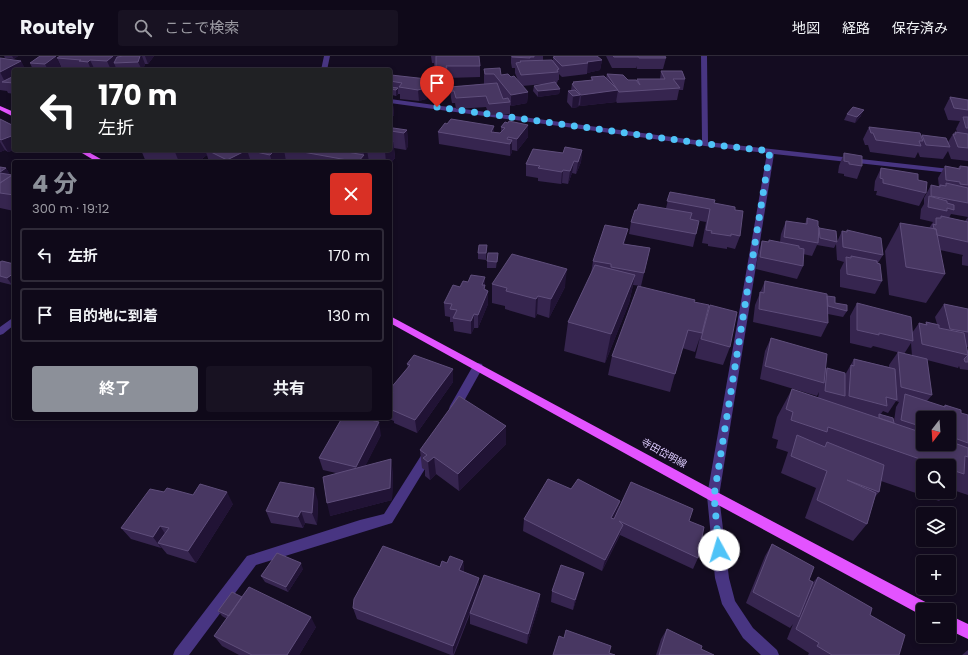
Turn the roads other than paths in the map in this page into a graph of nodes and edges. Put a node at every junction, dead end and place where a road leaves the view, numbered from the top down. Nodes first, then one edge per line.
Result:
1 (327, 56) edge
2 (704, 56) edge
3 (324, 68) edge
4 (392, 101) edge
5 (0, 108) edge
6 (12, 114) edge
7 (706, 144) junction
8 (770, 151) junction
9 (84, 152) edge
10 (98, 160) edge
11 (968, 173) edge
12 (392, 320) edge
13 (12, 322) edge
14 (0, 332) edge
15 (478, 367) junction
16 (446, 422) edge
17 (435, 443) edge
18 (714, 496) junction
19 (916, 605) edge
20 (956, 626) edge
21 (968, 632) edge
22 (180, 655) edge
23 (772, 655) edge

1 - 3 street
2 - 7 street
4 - 7 street
5 - 6 main road
7 - 8 street
8 - 11 street
8 - 18 street
9 - 10 main road
12 - 15 main road, 寺田岱明線
13 - 14 street
15 - 16 street
15 - 18 main road, 寺田岱明線
17 - 22 street
18 - 19 main road, 寺田岱明線
18 - 23 street
20 - 21 main road

